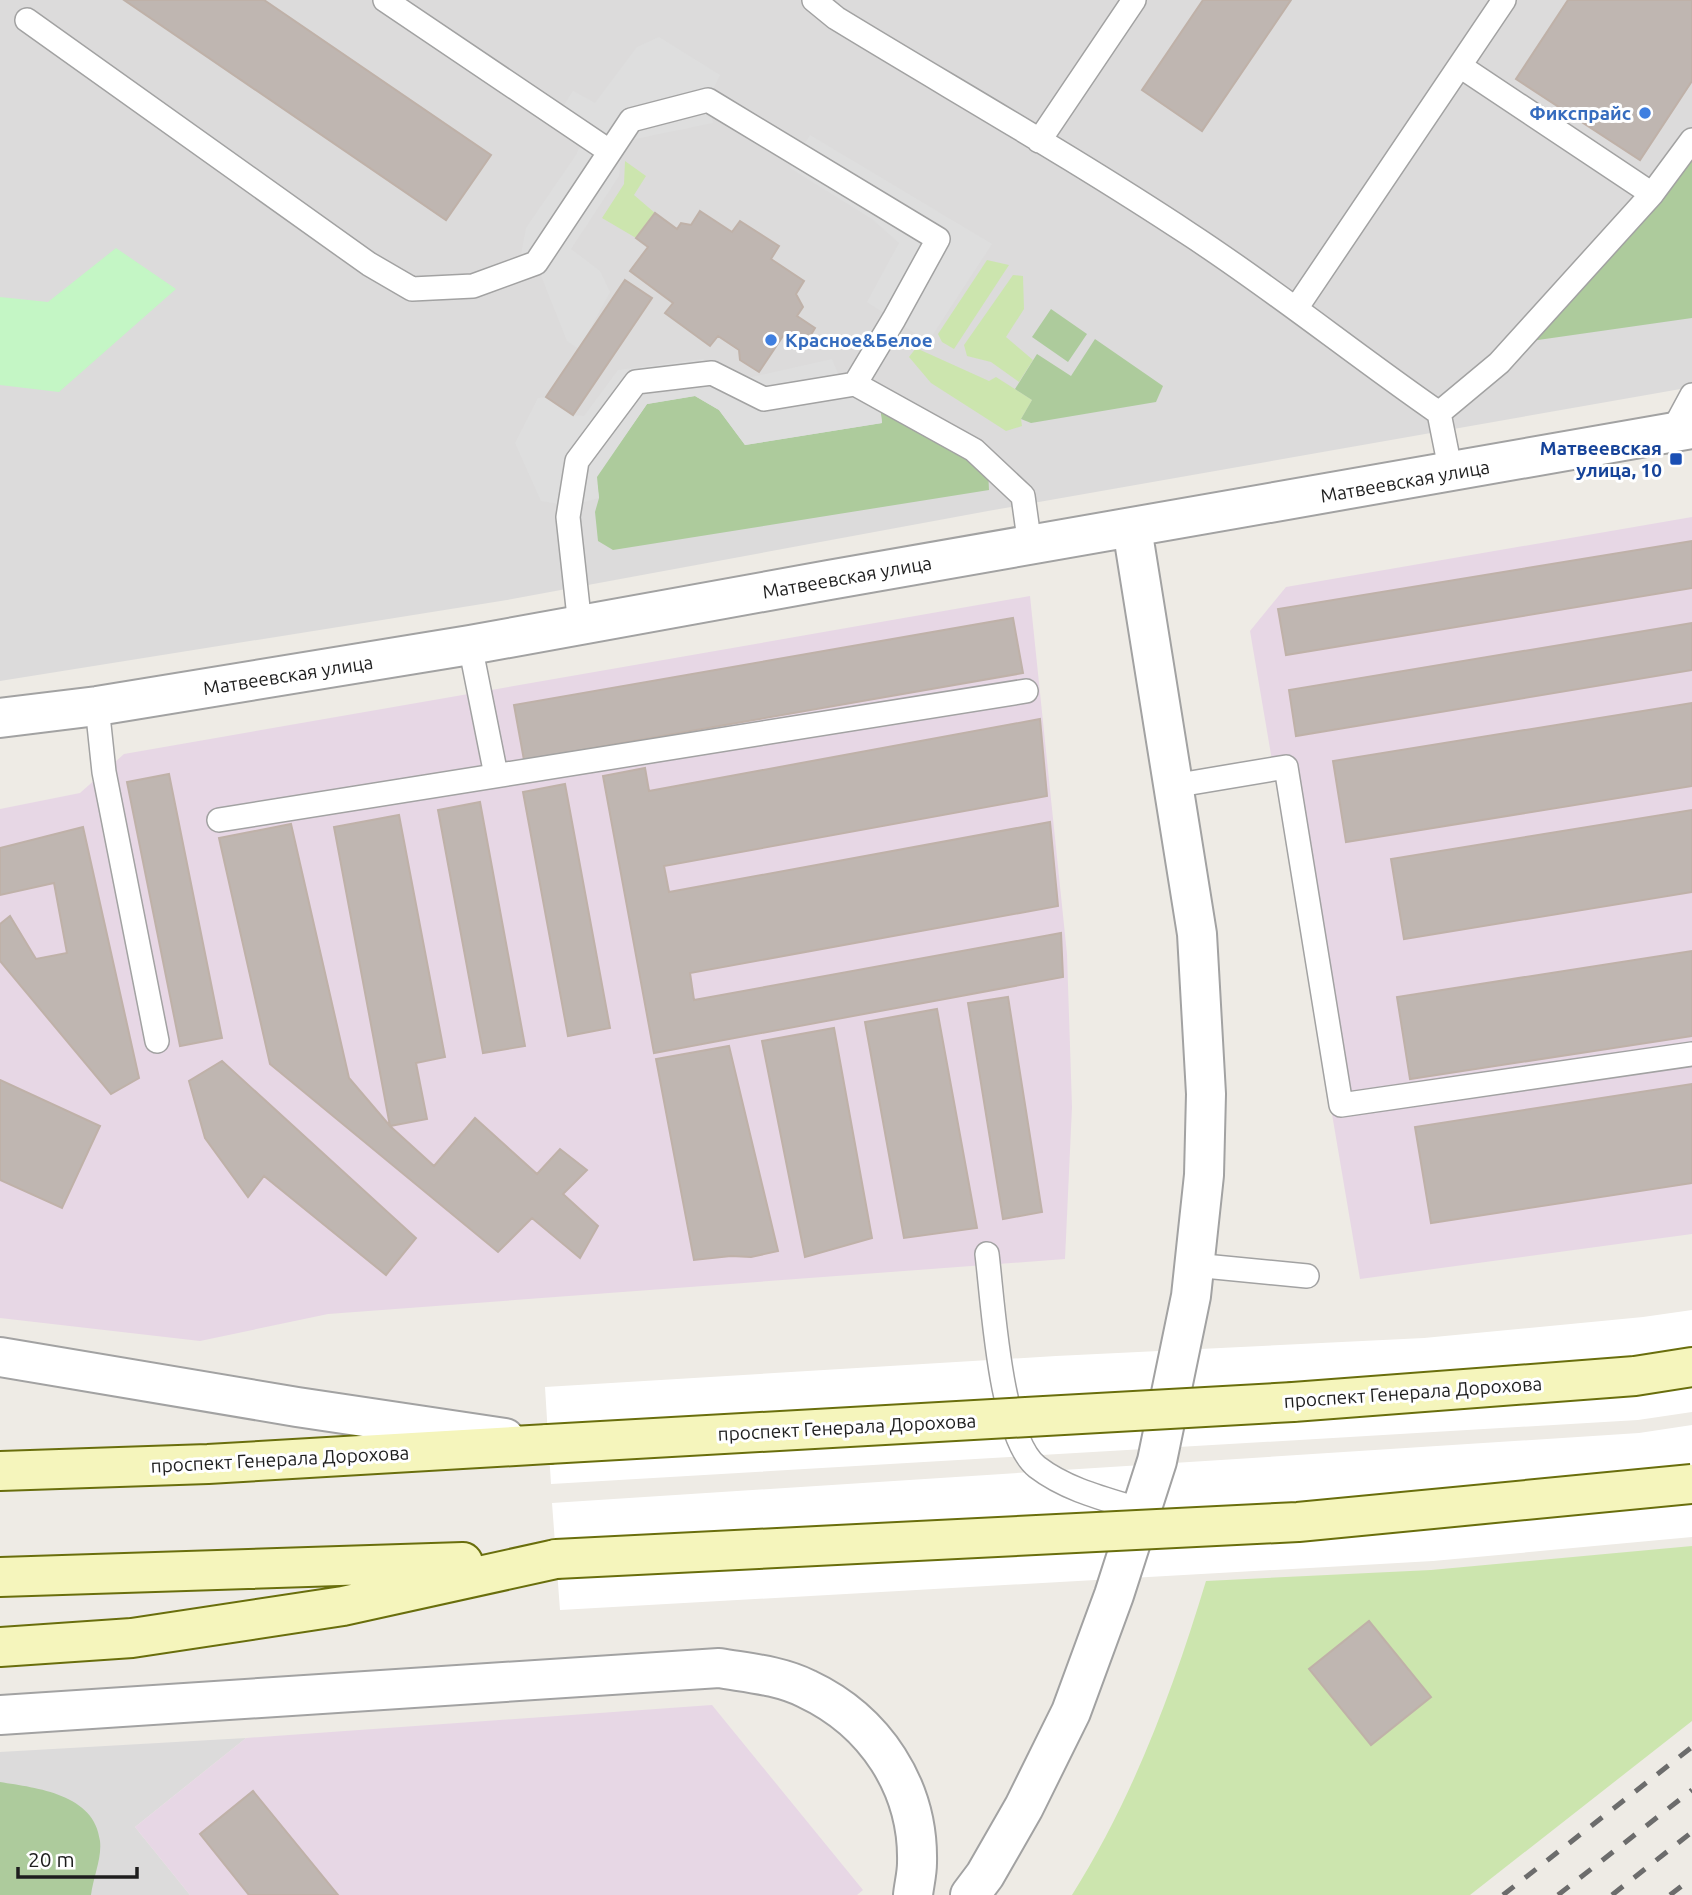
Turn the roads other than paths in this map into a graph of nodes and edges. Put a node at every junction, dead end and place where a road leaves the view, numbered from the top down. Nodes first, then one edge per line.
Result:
1 (385, 0) edge
2 (814, 0) edge
3 (1134, 0) edge
4 (1504, 0) edge
5 (27, 20) dead end
6 (1460, 66) junction
7 (1692, 140) edge
8 (1039, 141) junction
9 (609, 151) junction
10 (1652, 194) junction
11 (1297, 307) junction
12 (855, 384) junction
13 (1692, 395) edge
14 (1439, 413) junction
15 (1682, 430) edge
16 (1451, 473) junction
17 (1132, 528) junction
18 (1030, 546) junction
19 (580, 626) junction
20 (470, 645) junction
21 (1026, 691) dead end
22 (97, 706) junction
23 (0, 718) edge
24 (496, 775) junction
25 (1173, 786) junction
26 (219, 820) dead end
27 (157, 1041) dead end
28 (1692, 1054) edge
29 (987, 1254) dead end
30 (1194, 1265) junction
31 (1307, 1276) dead end
32 (0, 1357) edge
33 (1692, 1367) edge
34 (548, 1444) junction
35 (0, 1471) edge
36 (1692, 1485) edge
37 (1141, 1510) junction
38 (556, 1559) junction
39 (0, 1577) edge
40 (0, 1647) edge
41 (0, 1715) edge
42 (913, 1895) edge
43 (970, 1895) edge

1 - 9 lane
2 - 8 lane
3 - 8 lane
4 - 6 lane
5 - 9 lane
6 - 10 lane
6 - 11 lane
7 - 10 lane
8 - 11 lane
9 - 12 lane
10 - 14 lane
11 - 14 lane
12 - 18 lane
12 - 19 lane
13 - 15 lane
14 - 16 lane
15 - 16 street, Матвеевская улица
16 - 17 street, Матвеевская улица
17 - 18 street, Матвеевская улица
17 - 25 street
18 - 19 street, Матвеевская улица
19 - 20 street, Матвеевская улица
20 - 22 street, Матвеевская улица
20 - 24 lane
21 - 24 lane
22 - 23 street, Матвеевская улица
22 - 27 lane
24 - 26 lane
25 - 28 lane
25 - 30 street
29 - 37 lane
30 - 31 lane
30 - 37 street
32 - 34 street
33 - 34 main road, проспект Генерала Дорохова, bridge
34 - 35 main road, проспект Генерала Дорохова
36 - 38 main road, bridge
37 - 43 street
38 - 39 main road
38 - 40 main road
41 - 42 street

